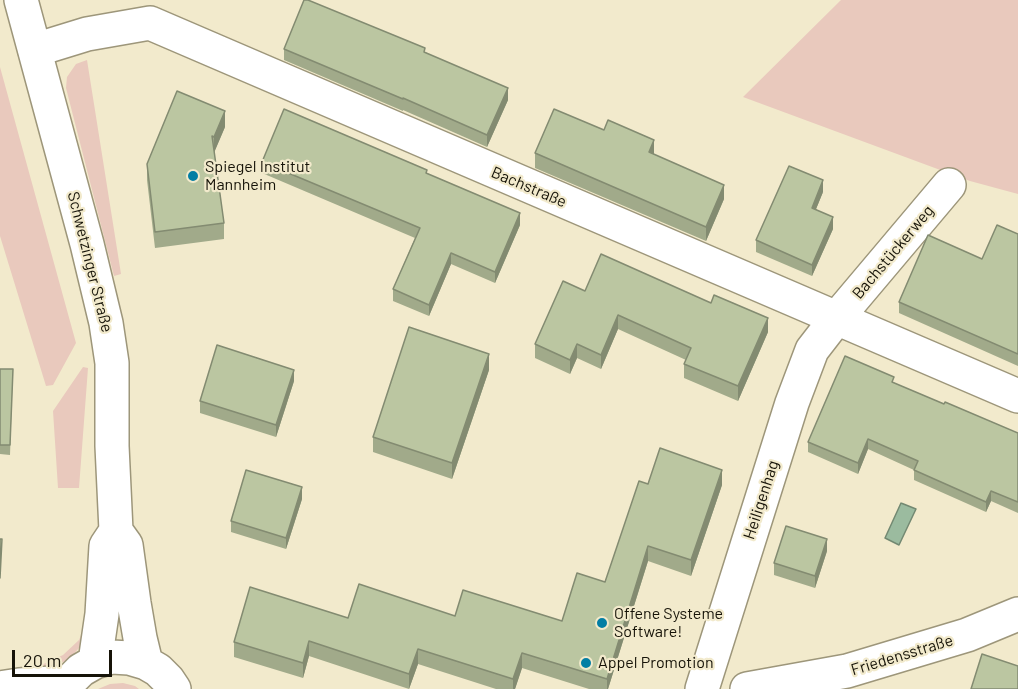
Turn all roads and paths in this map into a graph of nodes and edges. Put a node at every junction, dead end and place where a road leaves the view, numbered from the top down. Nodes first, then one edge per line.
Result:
1 (21, 0) edge
2 (35, 50) junction
3 (949, 185) dead end
4 (836, 319) junction
5 (1018, 396) edge
6 (116, 531) junction
7 (1018, 614) edge
8 (94, 662) junction
9 (146, 663) junction
10 (68, 685) edge
11 (710, 687) edge
12 (0, 688) edge
13 (174, 689) edge
14 (747, 689) edge

1 - 2 street, Schwetzinger Straße
2 - 4 street, Bachstraße
2 - 6 street, Schwetzinger Straße
3 - 4 street, Bachstückerweg
4 - 5 street, Bachstraße
4 - 11 street, Heiligenhag
6 - 8 street, Schwetzinger Straße
6 - 9 street, Schwetzinger Straße
7 - 14 street, Friedensstraße
8 - 9 street
8 - 10 street
9 - 13 street
10 - 12 street

